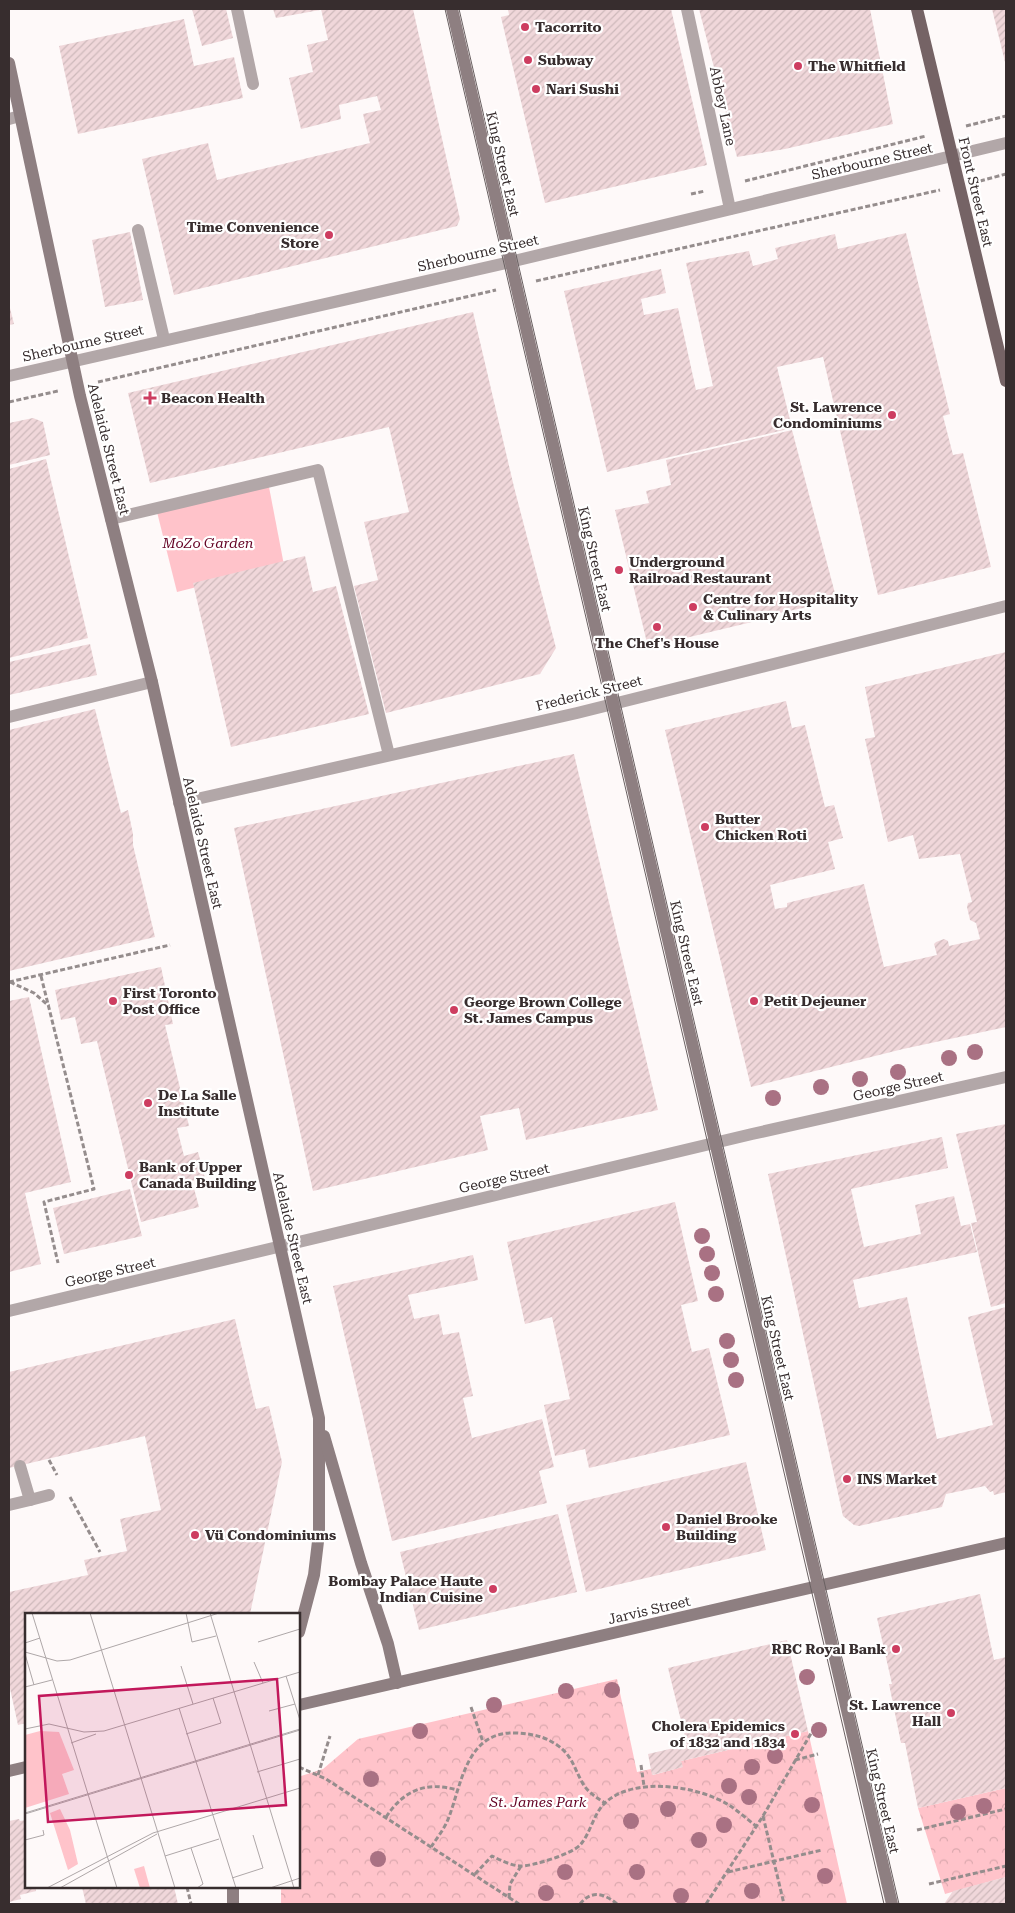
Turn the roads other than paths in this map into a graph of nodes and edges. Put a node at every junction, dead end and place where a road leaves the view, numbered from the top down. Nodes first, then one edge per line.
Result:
1 (237, 9) edge
2 (452, 9) edge
3 (687, 9) edge
4 (917, 9) edge
5 (9, 63) edge
6 (253, 84) dead end
7 (14, 118) edge
8 (1006, 143) edge
9 (953, 157) junction
10 (730, 208) junction
11 (138, 230) dead end
12 (510, 262) junction
13 (164, 339) junction
14 (73, 360) junction
15 (9, 376) edge
16 (1006, 381) edge
17 (111, 519) junction
18 (1006, 606) edge
19 (152, 682) junction
20 (613, 704) junction
21 (9, 717) edge
22 (389, 755) junction
23 (178, 802) junction
24 (1006, 1077) edge
25 (715, 1143) junction
26 (279, 1246) junction
27 (9, 1310) edge
28 (319, 1418) junction
29 (20, 1466) dead end
30 (49, 1496) dead end
31 (30, 1500) junction
32 (9, 1505) edge
33 (1006, 1543) edge
34 (819, 1587) junction
35 (300, 1628) edge
36 (396, 1683) junction
37 (300, 1705) edge
38 (25, 1767) edge
39 (9, 1771) edge
40 (233, 1888) edge
41 (233, 1904) edge
42 (892, 1904) edge

1 - 6 street
2 - 12 main road, King Street East
3 - 10 street, Abbey Lane
4 - 9 main road, Front Street East
5 - 7 main road, Adelaide Street East
7 - 14 main road, Adelaide Street East
8 - 9 street, Sherbourne Street
9 - 10 street, Sherbourne Street
9 - 16 main road, Front Street East
10 - 12 street, Sherbourne Street
11 - 13 street
12 - 13 street, Sherbourne Street
12 - 20 main road, King Street East
13 - 14 street, Sherbourne Street
14 - 15 street, Sherbourne Street
14 - 17 main road, Adelaide Street East
17 - 19 main road, Adelaide Street East
17 - 22 street
18 - 20 street, Frederick Street
19 - 21 street
19 - 23 main road, Adelaide Street East
20 - 22 street, Frederick Street
20 - 25 main road, King Street East
22 - 23 street, Frederick Street
23 - 26 main road, Adelaide Street East
24 - 25 street, George Street
25 - 26 street, George Street
25 - 34 main road, King Street East
26 - 27 street, George Street
26 - 28 main road, Adelaide Street East
28 - 35 main road, Adelaide Street East
28 - 36 main road
29 - 31 street
30 - 31 street
31 - 32 street
33 - 34 main road, Jarvis Street
34 - 36 main road, Jarvis Street
34 - 42 main road, King Street East
36 - 37 main road, Jarvis Street
38 - 39 main road
40 - 41 main road

